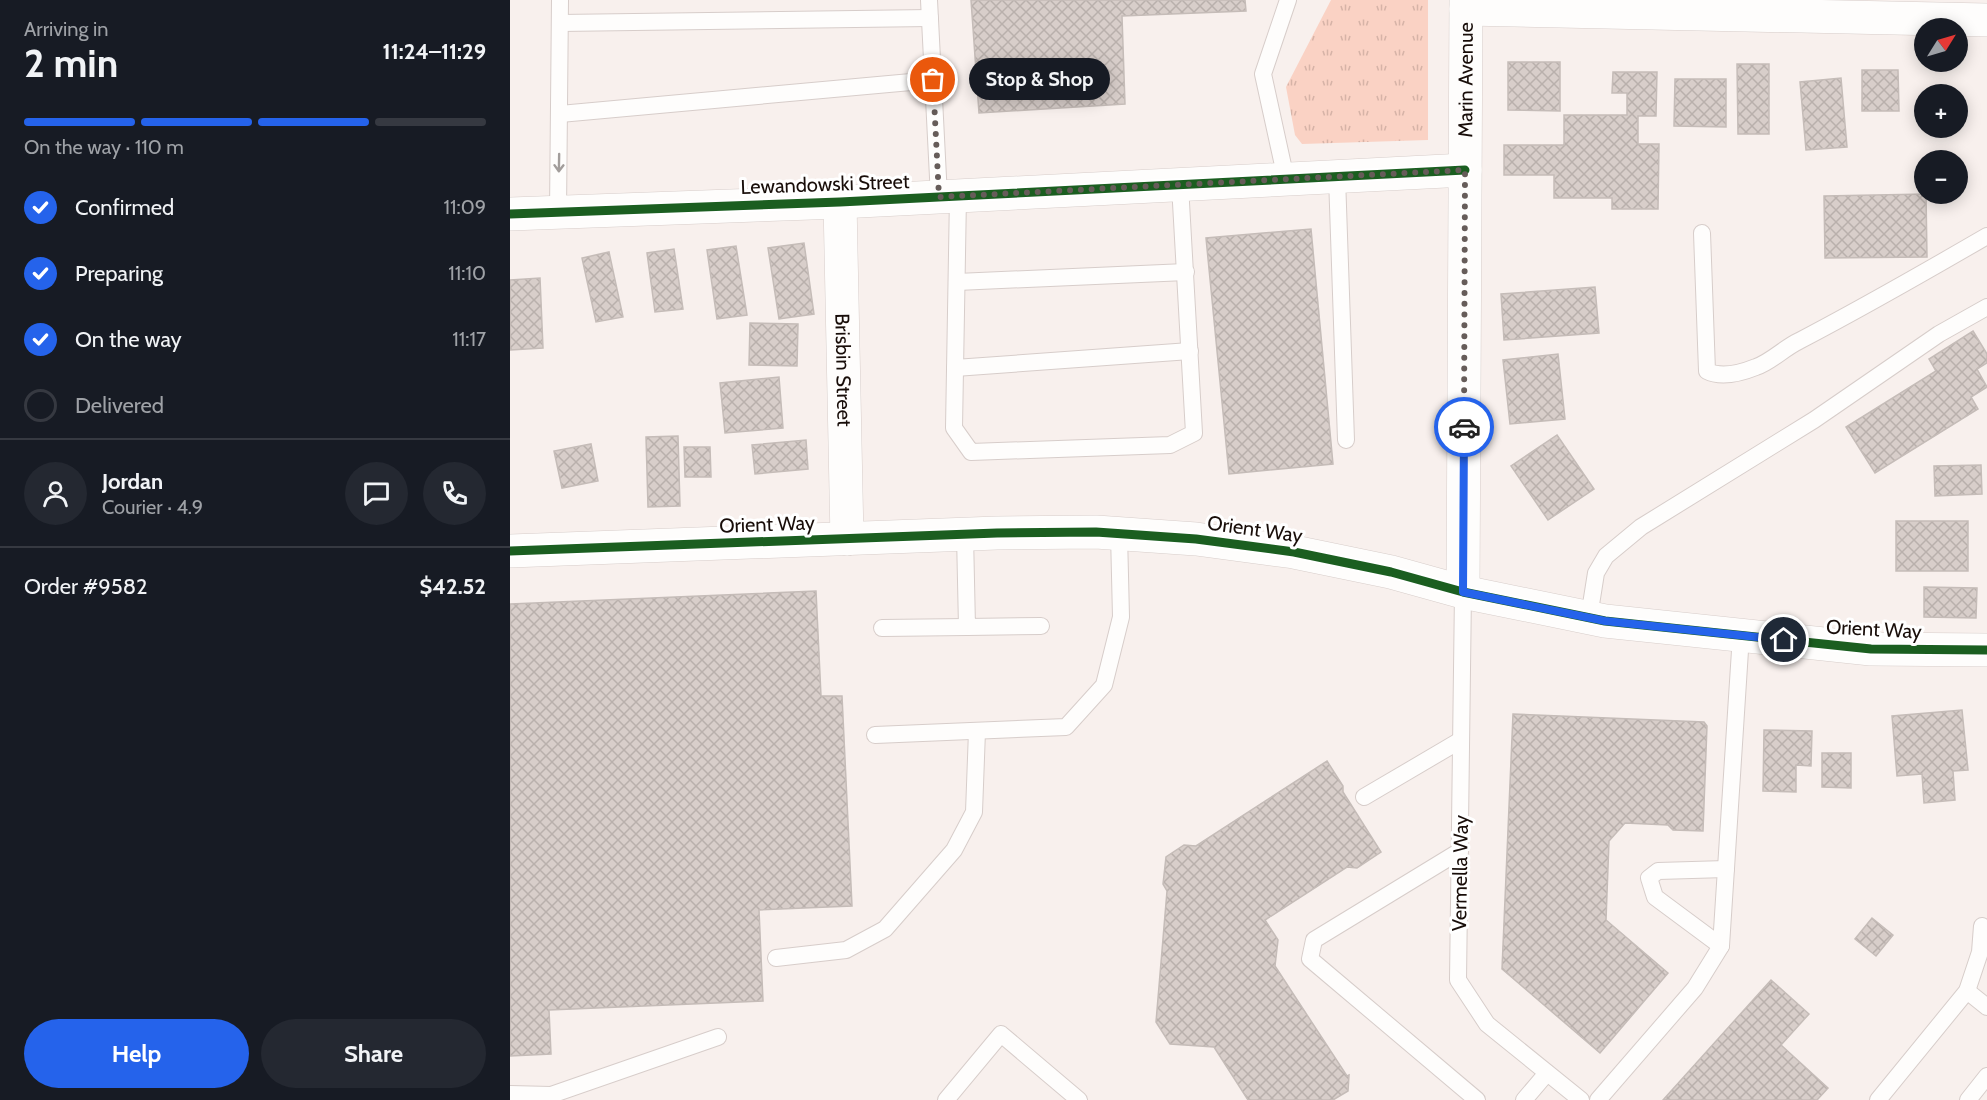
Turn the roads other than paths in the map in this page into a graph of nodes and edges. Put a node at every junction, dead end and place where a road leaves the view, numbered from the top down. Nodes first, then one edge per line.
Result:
1 (560, 0) edge
2 (929, 0) edge
3 (1288, 0) edge
4 (1466, 5) edge
5 (930, 18) junction
6 (1987, 20) edge
7 (560, 23) junction
8 (933, 80) junction
9 (560, 114) junction
10 (1465, 170) junction
11 (1337, 177) junction
12 (1286, 180) junction
13 (1180, 185) junction
14 (948, 196) junction
15 (840, 202) junction
16 (558, 212) junction
17 (510, 214) edge
18 (1702, 233) dead end
19 (1987, 236) edge
20 (1186, 272) junction
21 (957, 282) junction
22 (1987, 308) edge
23 (1190, 351) junction
24 (955, 368) junction
25 (1346, 440) dead end
26 (1119, 534) junction
27 (965, 535) junction
28 (848, 539) junction
29 (510, 551) edge
30 (1463, 592) junction
31 (1589, 617) junction
32 (1041, 626) dead end
33 (967, 627) junction
34 (882, 628) dead end
35 (1741, 635) junction
36 (1987, 650) edge
37 (977, 731) junction
38 (875, 735) dead end
39 (1461, 740) junction
40 (1364, 797) dead end
41 (1460, 851) junction
42 (1726, 869) junction
43 (1982, 926) dead end
44 (1721, 946) junction
45 (776, 958) dead end
46 (1967, 991) junction
47 (1987, 1007) edge
48 (718, 1037) dead end
49 (1547, 1073) junction
50 (1987, 1076) edge
51 (510, 1094) edge
52 (551, 1097) edge
53 (946, 1100) edge
54 (1079, 1100) edge
55 (1477, 1100) edge
56 (1524, 1100) edge
57 (1581, 1100) edge
58 (1598, 1100) edge
59 (1879, 1100) edge
60 (1968, 1100) edge

1 - 7 lane
2 - 5 lane
3 - 12 lane
4 - 6 street
4 - 10 street, Marin Avenue
5 - 7 lane
5 - 8 lane
7 - 9 lane
8 - 9 lane
8 - 14 lane
9 -> 16 lane
10 - 11 street, Lewandowski Street
10 - 30 street, Marin Avenue
11 - 12 street, Lewandowski Street
11 - 25 lane
12 - 13 street, Lewandowski Street
13 - 14 street, Lewandowski Street
13 - 20 lane
14 - 15 street, Lewandowski Street
14 - 21 lane
15 - 16 street, Lewandowski Street
15 - 28 street, Brisbin Street
16 - 17 street, Lewandowski Street
18 - 19 lane
20 - 21 lane
20 - 23 lane
21 - 24 lane
22 - 31 lane
23 - 24 lane
23 - 24 lane
26 - 27 street, Orient Way
26 - 30 street, Orient Way
26 - 37 lane
27 - 28 street, Orient Way
27 - 33 lane
28 - 29 street, Orient Way
30 - 31 street, Orient Way
30 - 39 lane, Vermella Way
31 - 35 street, Orient Way
32 - 33 lane
33 - 34 lane
35 - 36 street, Orient Way
35 - 42 lane
37 - 38 lane
37 - 45 lane
39 - 40 lane
39 - 41 lane, Vermella Way
41 - 49 lane, Vermella Way
41 - 55 lane
42 - 44 lane
42 - 44 lane
43 - 46 lane
44 - 58 lane
46 - 47 lane
46 - 59 lane
48 - 52 lane
49 - 56 lane
49 - 57 lane, Vermella Way
50 - 60 lane
51 - 52 lane
53 - 54 lane

